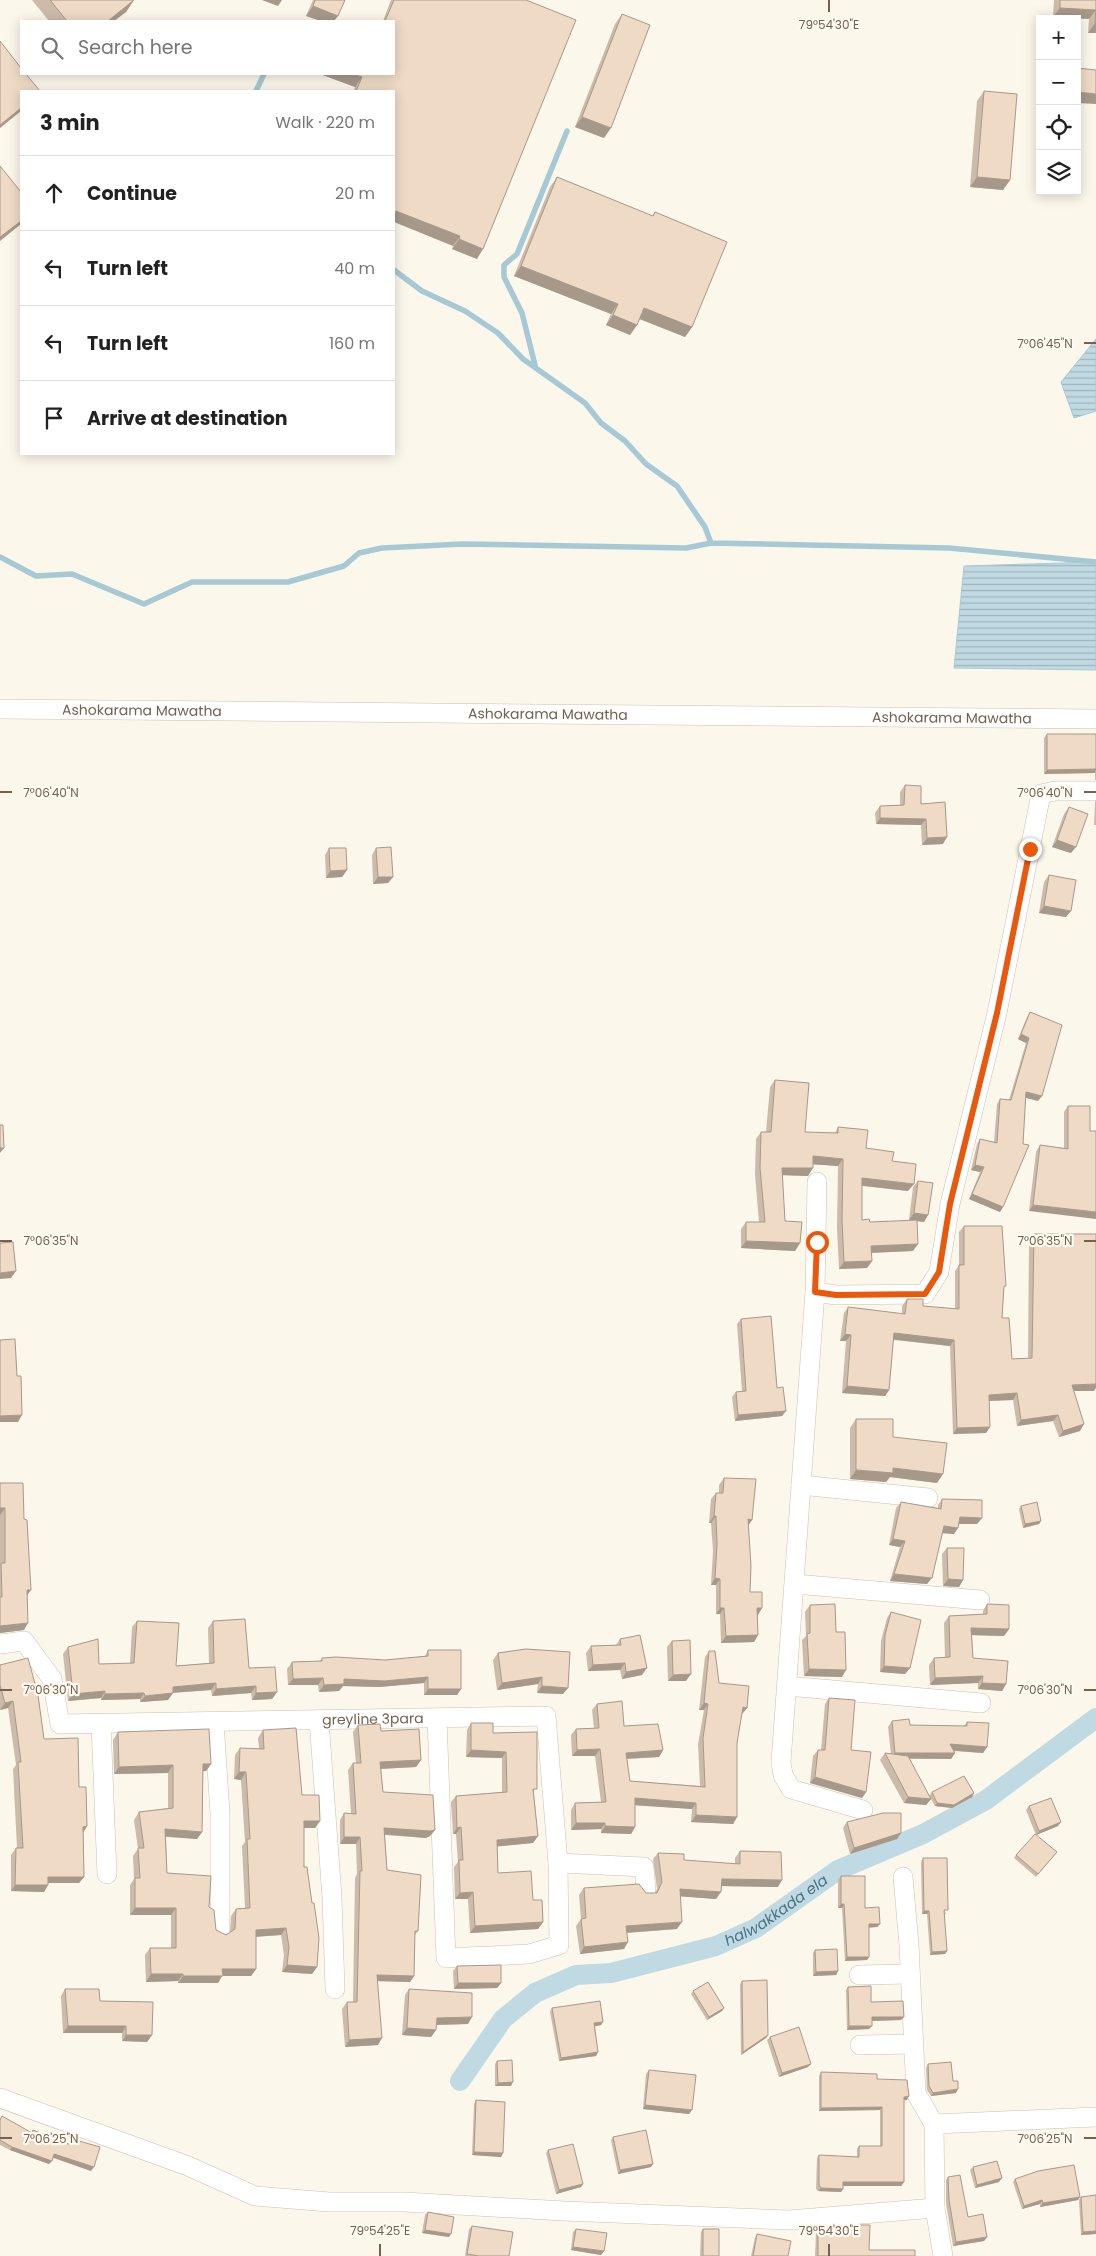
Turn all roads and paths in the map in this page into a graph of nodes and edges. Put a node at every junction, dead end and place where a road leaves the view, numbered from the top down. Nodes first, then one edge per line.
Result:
1 (0, 709) edge
2 (1096, 719) edge
3 (1096, 791) edge
4 (816, 1182) dead end
5 (815, 1292) junction
6 (801, 1485) junction
7 (928, 1498) dead end
8 (795, 1584) junction
9 (980, 1600) dead end
10 (0, 1644) edge
11 (787, 1686) junction
12 (981, 1703) dead end
13 (437, 1718) junction
14 (319, 1720) junction
15 (214, 1722) junction
16 (101, 1724) junction
17 (863, 1810) dead end
18 (558, 1863) junction
19 (107, 1874) dead end
20 (903, 1876) dead end
21 (646, 1890) edge
22 (220, 1931) edge
23 (910, 1974) junction
24 (860, 1975) dead end
25 (335, 1989) dead end
26 (913, 2044) junction
27 (860, 2045) dead end
28 (0, 2098) edge
29 (1096, 2116) edge
30 (934, 2124) junction
31 (935, 2208) junction
32 (943, 2256) edge

1 - 2 street, Ashokarama Mawatha
3 - 5 street
4 - 5 street
5 - 6 street
6 - 7 street
6 - 8 street
8 - 9 street
8 - 11 street
10 - 16 street, greyline 3para
11 - 12 street
11 - 17 street
13 - 14 street, greyline 3para
13 - 18 street, greyline 3para
13 - 18 street
14 - 15 street, greyline 3para
14 - 25 street
15 - 16 street, greyline 3para
15 - 22 street
16 - 19 street
18 - 21 street
20 - 23 street
23 - 24 street
23 - 26 street
26 - 27 street
26 - 30 street
28 - 31 street
29 - 30 street
30 - 31 street
31 - 32 street

